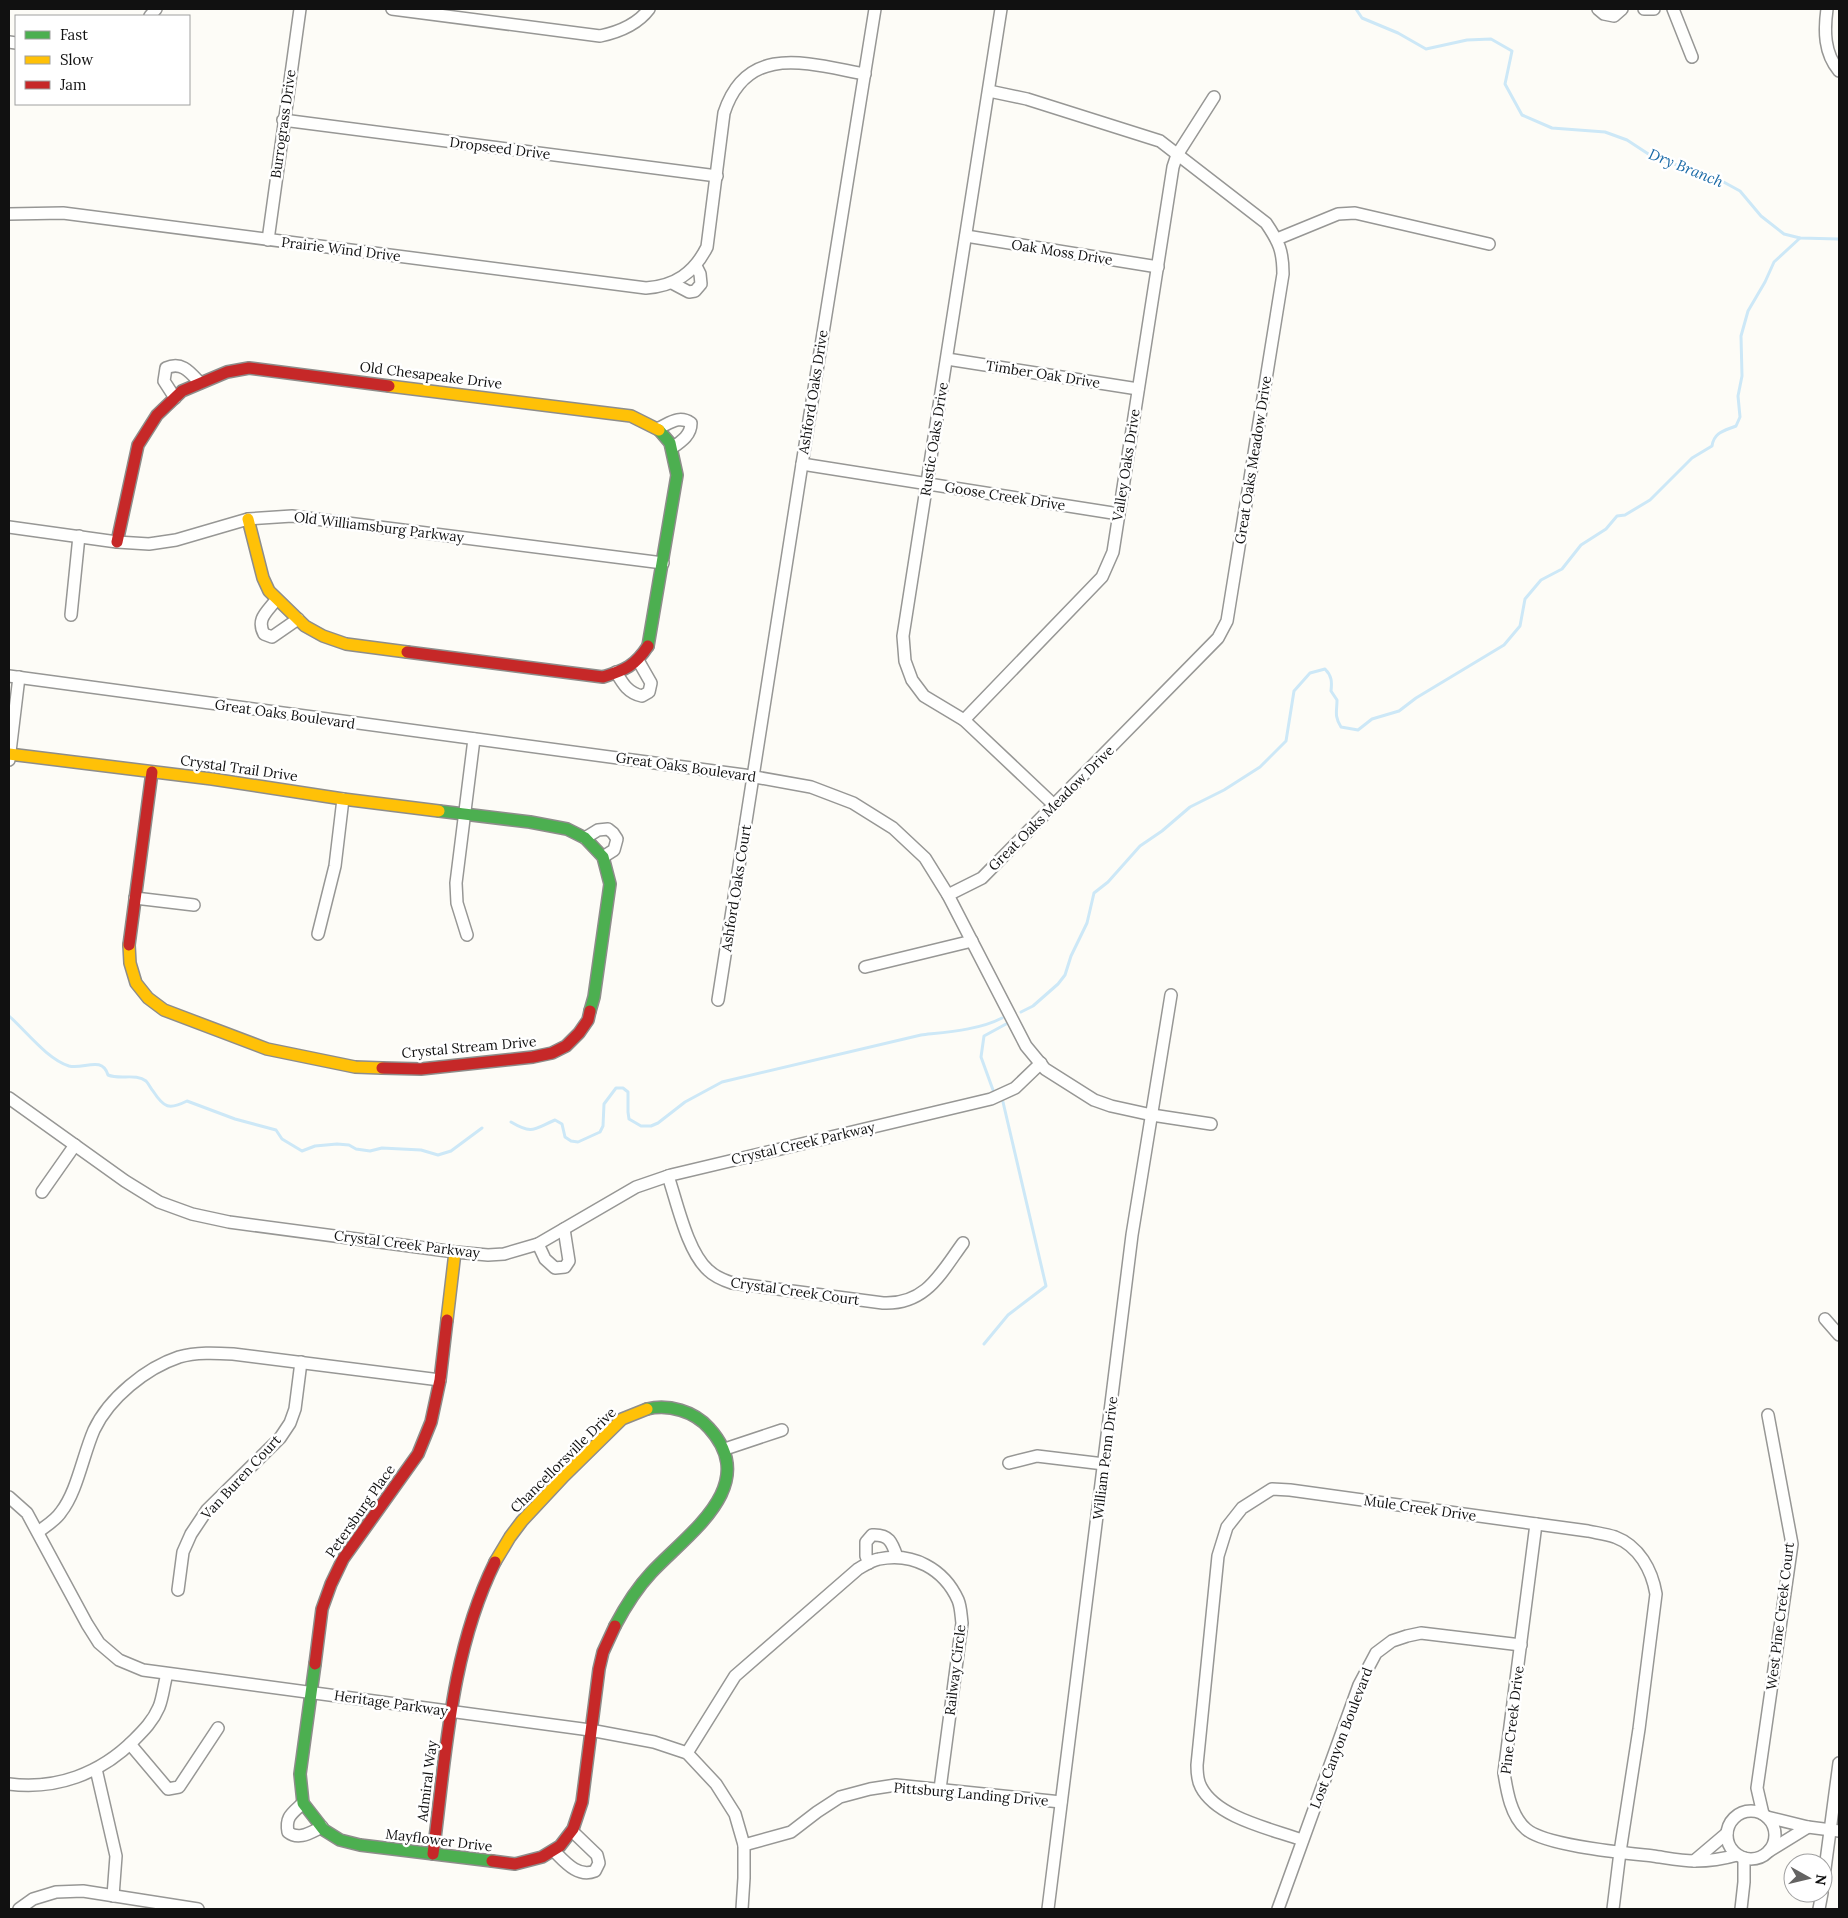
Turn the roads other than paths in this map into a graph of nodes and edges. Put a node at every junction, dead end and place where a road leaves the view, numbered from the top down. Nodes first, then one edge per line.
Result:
1 (300, 9) edge
2 (392, 9) edge
3 (649, 9) edge
4 (875, 9) edge
5 (1001, 9) edge
6 (1598, 9) edge
7 (1622, 9) edge
8 (1644, 9) edge
9 (1654, 9) edge
10 (1673, 9) edge
11 (1828, 9) edge
12 (424, 11) edge
13 (1692, 58) dead end
14 (1839, 71) edge
15 (865, 74) junction
16 (989, 92) junction
17 (1214, 98) dead end
18 (283, 120) junction
19 (1177, 155) junction
20 (717, 176) junction
21 (9, 214) edge
22 (966, 236) junction
23 (1277, 239) junction
24 (268, 240) junction
25 (1489, 244) dead end
26 (696, 266) junction
27 (1158, 267) junction
28 (672, 284) junction
29 (947, 359) junction
30 (200, 383) junction
31 (1138, 389) junction
32 (175, 398) junction
33 (659, 428) junction
34 (672, 448) junction
35 (802, 464) junction
36 (927, 484) junction
37 (1119, 514) junction
38 (248, 519) junction
39 (9, 527) edge
40 (79, 536) junction
41 (117, 542) junction
42 (663, 563) junction
43 (276, 600) junction
44 (71, 615) dead end
45 (298, 619) junction
46 (639, 662) junction
47 (616, 672) junction
48 (14, 676) edge
49 (964, 720) junction
50 (474, 740) junction
51 (9, 756) edge
52 (152, 772) junction
53 (754, 776) junction
54 (343, 798) junction
55 (1054, 804) junction
56 (465, 814) junction
57 (585, 838) junction
58 (603, 857) junction
59 (948, 894) junction
60 (135, 898) junction
61 (194, 905) dead end
62 (318, 934) dead end
63 (467, 935) dead end
64 (972, 941) junction
65 (865, 968) dead end
66 (1171, 995) dead end
67 (718, 1000) dead end
68 (1041, 1064) junction
69 (9, 1098) edge
70 (1152, 1115) junction
71 (1211, 1124) dead end
72 (75, 1145) junction
73 (668, 1176) junction
74 (42, 1192) dead end
75 (564, 1229) junction
76 (963, 1243) dead end
77 (538, 1244) junction
78 (455, 1252) junction
79 (1825, 1318) dead end
80 (1839, 1335) edge
81 (302, 1362) junction
82 (440, 1380) junction
83 (1768, 1415) dead end
84 (782, 1430) dead end
85 (724, 1449) junction
86 (1009, 1464) dead end
87 (1104, 1464) junction
88 (9, 1497) edge
89 (1536, 1524) junction
90 (38, 1532) junction
91 (897, 1557) junction
92 (869, 1563) junction
93 (178, 1590) dead end
94 (1521, 1645) junction
95 (167, 1674) junction
96 (310, 1693) junction
97 (451, 1711) junction
98 (218, 1728) dead end
99 (590, 1730) junction
100 (130, 1744) junction
101 (687, 1753) junction
102 (1839, 1763) edge
103 (96, 1769) junction
104 (9, 1784) edge
105 (1757, 1788) junction
106 (940, 1789) junction
107 (1061, 1802) junction
108 (303, 1803) junction
109 (1744, 1812) junction
110 (1765, 1816) junction
111 (322, 1827) junction
112 (1808, 1827) junction
113 (1835, 1830) edge
114 (572, 1831) junction
115 (1727, 1832) junction
116 (1302, 1840) junction
117 (744, 1845) junction
118 (554, 1851) junction
119 (1620, 1852) junction
120 (1830, 1853) edge
121 (433, 1854) junction
122 (1764, 1854) junction
123 (1740, 1857) junction
124 (1694, 1861) junction
125 (1744, 1882) junction
126 (113, 1896) junction
127 (20, 1909) edge
128 (198, 1909) edge
129 (742, 1909) edge
130 (1048, 1909) edge
131 (1278, 1909) edge
132 (1613, 1909) edge
133 (1741, 1909) edge

1 - 18 street, Burrograss Drive
2 - 12 street
3 - 12 street
4 - 15 street, Ashford Oaks Drive
5 - 16 street, Rustic Oaks Drive
6 - 7 street
8 - 9 street
10 - 13 street
11 - 14 street
15 - 20 street, Prairie Wind Drive
15 - 35 street, Ashford Oaks Drive
16 - 19 street, Great Oaks Meadow Drive
16 - 22 street, Rustic Oaks Drive
17 - 19 street, Valley Oaks Drive
18 - 20 street, Dropseed Drive
18 - 24 street, Burrograss Drive
19 - 23 street, Great Oaks Meadow Drive
19 - 27 street, Valley Oaks Drive
20 - 26 street, Prairie Wind Drive
21 - 24 street, Prairie Wind Drive
22 - 27 street, Oak Moss Drive
22 - 29 street, Rustic Oaks Drive
23 - 25 street
23 - 55 street, Great Oaks Meadow Drive
24 - 28 street, Prairie Wind Drive
26 - 28 street, Prairie Wind Drive
26 - 28 street, Prairie Wind Drive
27 - 31 street, Valley Oaks Drive
29 - 31 street, Timber Oak Drive
29 - 36 street, Rustic Oaks Drive
30 - 32 street, Old Chesapeake Drive
30 - 32 street
30 - 33 street, Old Chesapeake Drive
31 - 37 street, Valley Oaks Drive
32 - 41 street, Old Chesapeake Drive
33 - 34 street
33 - 34 street
34 - 42 street
35 - 36 street, Goose Creek Drive
35 - 53 street, Ashford Oaks Drive
36 - 37 street, Goose Creek Drive
36 - 49 street, Rustic Oaks Drive
37 - 49 street, Valley Oaks Drive
38 - 41 street, Old Williamsburg Parkway
38 - 42 street, Old Williamsburg Parkway
38 - 43 street
39 - 40 street, Old Williamsburg Parkway
40 - 41 street, Old Williamsburg Parkway
40 - 44 street
42 - 46 street
43 - 45 street
43 - 45 street
45 - 47 street
46 - 47 street
46 - 47 street
48 - 50 street, Great Oaks Boulevard
48 - 51 street
49 - 55 street, Rustic Oaks Drive
50 - 53 street, Great Oaks Boulevard
50 - 56 street
51 - 52 street, Crystal Trail Drive
52 - 54 street, Crystal Trail Drive
52 - 60 street, Crystal Stream Drive
53 - 59 street, Great Oaks Boulevard
53 - 67 street, Ashford Oaks Court
54 - 56 street, Crystal Trail Drive
54 - 62 street
55 - 59 street, Great Oaks Meadow Drive
56 - 57 street
56 - 63 street
57 - 58 street
57 - 58 street
58 - 60 street, Crystal Stream Drive
59 - 64 street, Great Oaks Boulevard
60 - 61 street
64 - 65 street
64 - 68 street, Great Oaks Boulevard
66 - 70 street, William Penn Drive
68 - 70 street, Great Oaks Boulevard
68 - 73 street, Crystal Creek Parkway
69 - 72 street, Crystal Creek Parkway
70 - 71 street, Great Oaks Boulevard
70 - 87 street, William Penn Drive
72 - 74 street
72 - 78 street, Crystal Creek Parkway
73 - 75 street, Crystal Creek Parkway
73 - 76 street, Crystal Creek Court
75 - 77 street, Crystal Creek Parkway
75 - 77 street
77 - 78 street, Crystal Creek Parkway
78 - 82 street, Petersburg Place
79 - 80 street
81 - 82 street
81 - 90 street
81 - 93 street, Van Buren Court
82 - 96 street, Petersburg Place
83 - 105 street, West Pine Creek Court
84 - 85 street
85 - 97 street, Chancellorsville Drive
85 - 99 street, Chancellorsville Drive
86 - 87 street
87 - 107 street, William Penn Drive
88 - 90 street, Heritage Parkway
89 - 94 street, Pine Creek Drive
89 - 116 street, Mule Creek Drive
89 - 119 street, Mule Creek Drive
90 - 95 street, Heritage Parkway
91 - 92 street, Railway Circle
91 - 92 street
91 - 106 street, Railway Circle
92 - 101 street, Railway Circle
94 - 116 street, Lost Canyon Boulevard
94 - 119 street, Pine Creek Drive
95 - 96 street, Heritage Parkway
95 - 100 street
96 - 97 street, Heritage Parkway
96 - 108 street
97 - 99 street, Heritage Parkway
97 - 121 street, Admiral Way
98 - 100 street
99 - 101 street, Heritage Parkway
99 - 114 street, Mayflower Drive
100 - 103 street
101 - 117 street, Heritage Parkway
102 - 113 street
103 - 104 street
103 - 126 street
105 - 109 street, West Pine Creek Court
105 - 110 street, West Pine Creek Court
106 - 107 street, Pittsburg Landing Drive
106 - 117 street, Pittsburg Landing Drive
107 - 130 street, William Penn Drive
108 - 111 street, Mayflower Drive
108 - 111 street
109 - 110 street
109 - 115 street
110 - 112 street
110 - 122 street
111 - 121 street, Mayflower Drive
112 - 113 street
112 - 122 street
113 - 120 street
114 - 118 street, Mayflower Drive
114 - 118 street
115 - 123 street
115 - 124 street
116 - 131 street, Lost Canyon Boulevard
117 - 129 street, Heritage Parkway
118 - 121 street, Mayflower Drive
119 - 124 street, Pine Creek Drive
119 - 132 street, Mule Creek Drive
122 - 123 street
122 - 125 street
123 - 124 street, Pine Creek Drive
123 - 125 street
125 - 133 street
126 - 127 street
126 - 128 street

